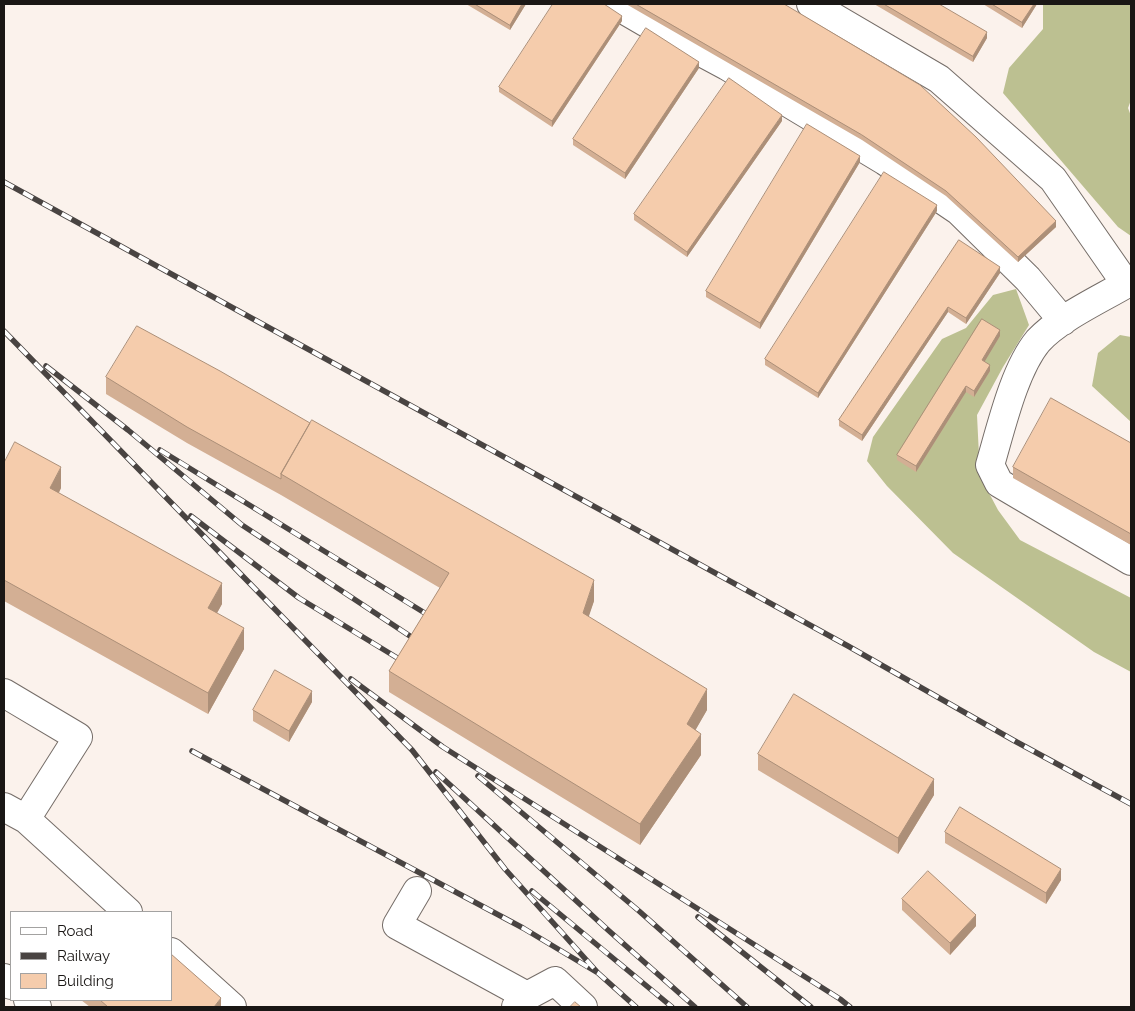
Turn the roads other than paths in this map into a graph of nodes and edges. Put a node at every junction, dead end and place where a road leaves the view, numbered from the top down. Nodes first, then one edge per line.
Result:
1 (614, 4) edge
2 (811, 4) edge
3 (1129, 283) edge
4 (1063, 321) junction
5 (1131, 562) edge
6 (4, 693) edge
7 (15, 813) edge
8 (418, 891) dead end
9 (127, 911) edge
10 (172, 953) edge
11 (521, 1002) edge
12 (232, 1007) edge
13 (583, 1007) edge

1 - 4 street
2 - 3 street
3 - 4 street
4 - 5 street
6 - 7 street
7 - 9 street
8 - 11 street
10 - 12 street
11 - 13 street

